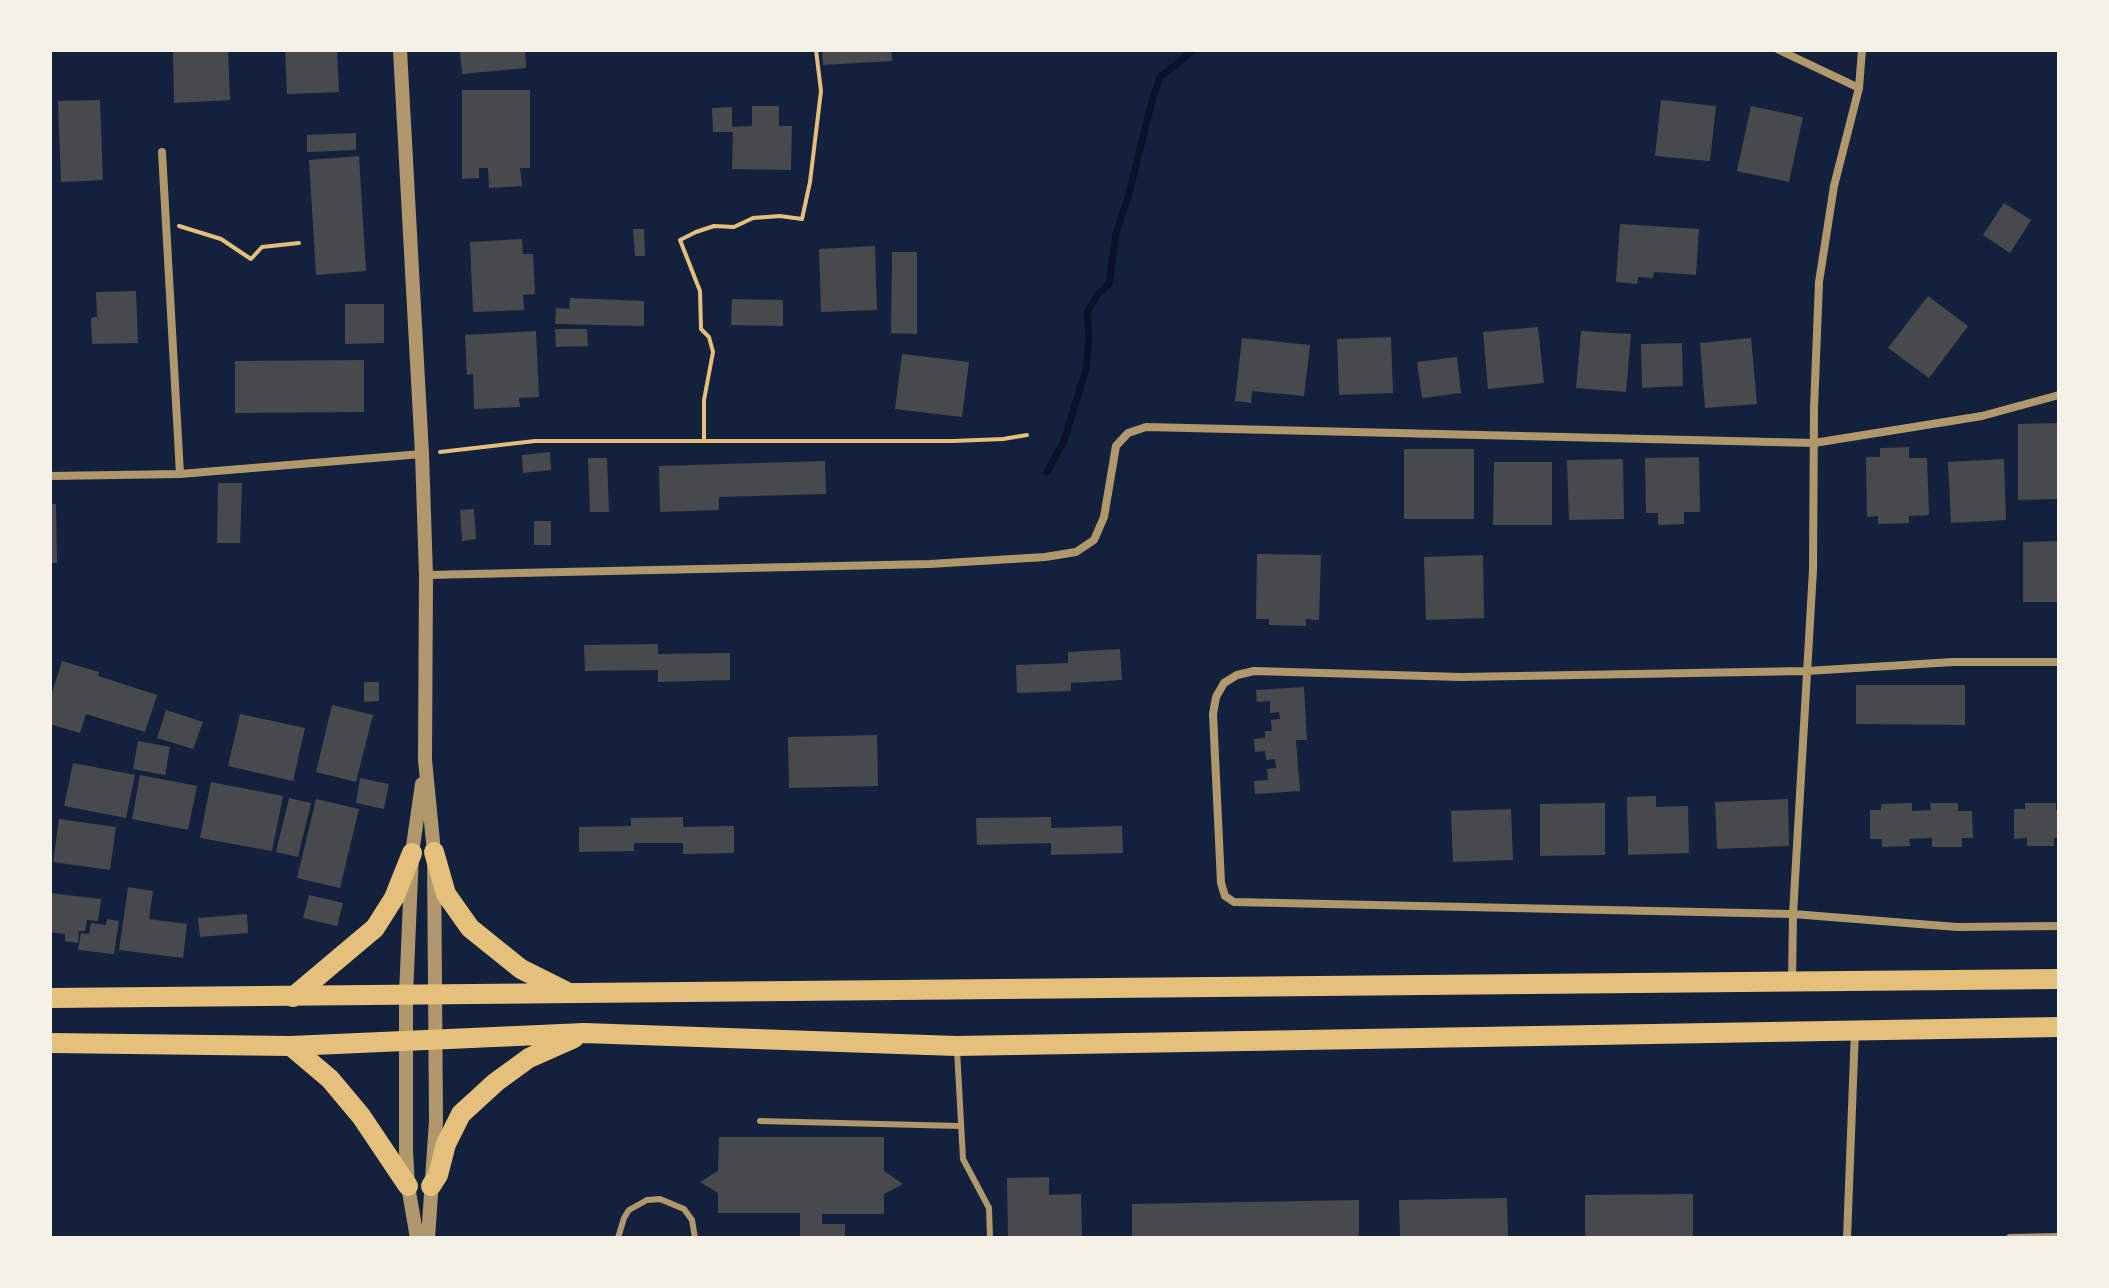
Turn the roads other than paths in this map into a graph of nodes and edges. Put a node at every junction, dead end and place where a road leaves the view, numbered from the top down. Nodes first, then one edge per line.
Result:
1 (400, 50) edge
2 (1779, 50) edge
3 (1862, 50) edge
4 (1859, 88) junction
5 (162, 152) dead end
6 (2059, 395) edge
7 (1814, 443) junction
8 (422, 454) junction
9 (180, 474) junction
10 (50, 476) edge
11 (426, 575) junction
12 (2059, 662) edge
13 (1807, 671) junction
14 (425, 760) junction
15 (434, 852) junction
16 (412, 853) junction
17 (1793, 914) junction
18 (2059, 926) edge
19 (2059, 979) edge
20 (1792, 982) junction
21 (436, 993) junction
22 (572, 994) junction
23 (406, 995) junction
24 (293, 997) junction
25 (50, 998) edge
26 (2059, 1027) edge
27 (1855, 1030) junction
28 (584, 1033) junction
29 (437, 1040) junction
30 (406, 1042) junction
31 (50, 1043) edge
32 (291, 1046) junction
33 (956, 1046) junction
34 (760, 1121) dead end
35 (960, 1126) junction
36 (408, 1186) junction
37 (431, 1186) junction
38 (2059, 1237) edge
39 (417, 1238) edge
40 (428, 1238) edge
41 (618, 1238) edge
42 (695, 1238) edge
43 (990, 1238) edge
44 (1847, 1238) edge
45 (2010, 1238) edge

1 - 8 street
2 - 4 street
3 - 4 street
4 - 7 street
5 - 9 street
6 - 7 street
7 - 11 street
7 - 13 street
8 - 9 street
8 - 11 street
9 - 10 street
11 - 14 street
12 - 13 street
13 - 17 street
13 - 17 street
14 - 15 street
14 - 16 street
15 - 21 street
15 - 22 main road
16 - 23 street
16 - 24 main road
17 - 18 street
17 - 20 street
19 - 20 main road
20 - 22 main road
21 - 22 main road
21 - 23 main road
21 - 29 street
23 - 24 main road
23 - 30 street
24 - 25 main road
26 - 27 main road
27 - 33 main road
27 - 44 street
28 - 29 main road
28 - 33 main road
28 - 37 main road
29 - 30 main road
29 - 37 street
30 - 32 main road
30 - 36 street
31 - 32 main road
32 - 36 main road
33 - 35 lane
34 - 35 lane
35 - 43 lane
36 - 39 street
37 - 40 street
38 - 45 street
41 - 42 lane

